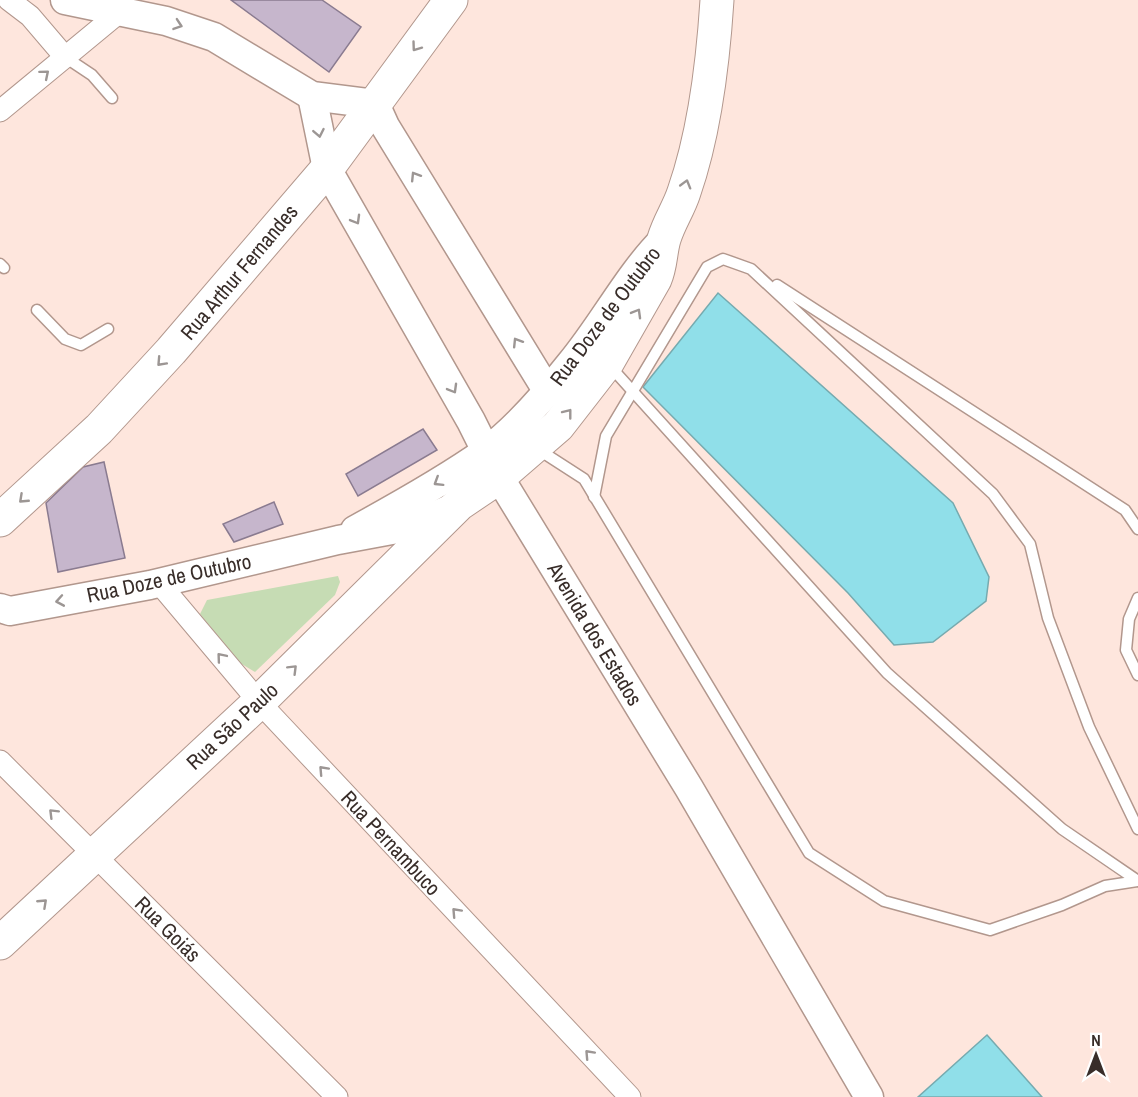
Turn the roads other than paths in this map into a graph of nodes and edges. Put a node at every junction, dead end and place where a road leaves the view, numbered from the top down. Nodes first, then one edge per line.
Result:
1 (9, 0) edge
2 (65, 0) edge
3 (451, 0) edge
4 (717, 0) edge
5 (121, 11) junction
6 (65, 57) junction
7 (312, 96) junction
8 (112, 98) dead end
9 (375, 104) junction
10 (0, 111) edge
11 (327, 169) junction
12 (664, 239) junction
13 (751, 269) junction
14 (37, 310) dead end
15 (108, 329) dead end
16 (608, 363) junction
17 (548, 392) junction
18 (631, 392) junction
19 (536, 448) junction
20 (493, 464) junction
21 (594, 497) junction
22 (459, 504) junction
23 (0, 520) edge
24 (1138, 529) edge
25 (338, 540) junction
26 (159, 583) junction
27 (1138, 598) edge
28 (3, 610) edge
29 (1138, 675) edge
30 (259, 702) junction
31 (0, 761) edge
32 (1138, 830) edge
33 (94, 855) junction
34 (1138, 881) edge
35 (0, 943) edge
36 (328, 1094) edge
37 (630, 1097) edge
38 (868, 1097) edge

1 - 6 street
2 - 5 main road
3 -> 9 main road, Rua Arthur Fernandes
12 -> 4 main road
5 - 6 street
5 -> 7 main road
6 - 8 lane
10 -> 6 street
7 - 9 main road
7 -> 11 main road, Avenida dos Estados
9 - 11 main road, Rua Arthur Fernandes
17 -> 9 main road
11 -> 20 main road, Avenida dos Estados
11 -> 23 main road, Rua Arthur Fernandes
16 -> 12 main road, Rua Doze de Outubro
12 - 17 main road, Rua Doze de Outubro
13 - 18 lane
13 - 24 lane
13 - 32 lane
14 - 15 lane
16 - 18 lane
19 -> 16 main road, Rua Doze de Outubro
17 - 20 main road, Rua Doze de Outubro
18 - 21 lane
18 - 34 lane
19 - 20 main road, Rua Doze de Outubro
19 - 21 lane
20 - 22 main road, Rua Doze de Outubro
20 -> 25 main road, Rua Doze de Outubro
20 - 38 main road, Avenida dos Estados
21 - 34 lane
22 - 25 main road, Rua Doze de Outubro
30 -> 22 main road, Rua São Paulo
25 - 26 main road, Rua Doze de Outubro
26 -> 28 main road, Rua Doze de Outubro
30 -> 26 street, Rua Pernambuco
27 - 29 lane
30 - 33 main road, Rua São Paulo
37 -> 30 street, Rua Pernambuco
33 -> 31 street, Rua Goiás
35 -> 33 main road, Rua São Paulo
33 - 36 street, Rua Goiás

